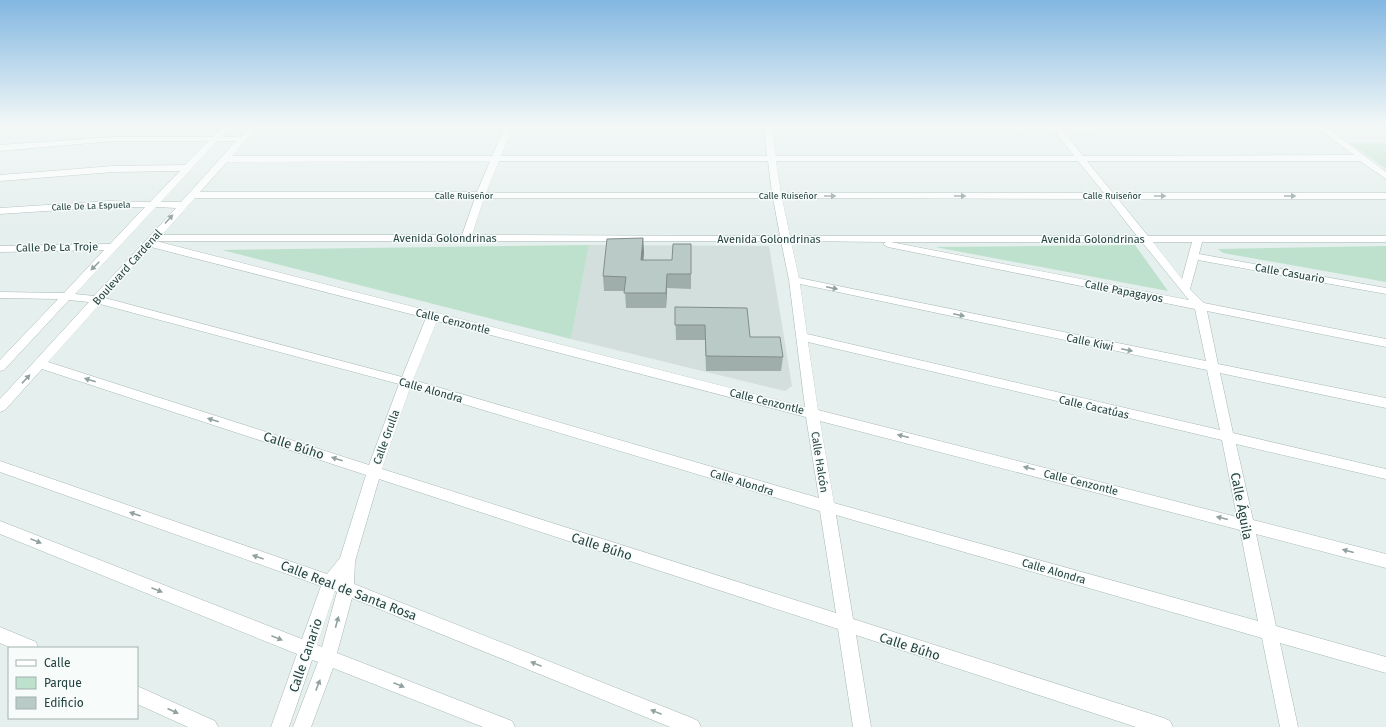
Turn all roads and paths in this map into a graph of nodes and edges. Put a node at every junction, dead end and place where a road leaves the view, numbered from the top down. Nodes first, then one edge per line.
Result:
1 (194, 160) edge
2 (223, 160) edge
3 (476, 160) edge
4 (496, 160) junction
5 (773, 160) junction
6 (784, 160) edge
7 (1082, 160) edge
8 (1365, 160) edge
9 (186, 168) junction
10 (1386, 176) edge
11 (0, 178) edge
12 (191, 195) junction
13 (480, 196) junction
14 (777, 196) junction
15 (1111, 196) junction
16 (1386, 196) edge
17 (151, 205) junction
18 (182, 205) junction
19 (0, 211) edge
20 (466, 238) junction
21 (786, 239) junction
22 (861, 239) junction
23 (1144, 239) junction
24 (1198, 239) junction
25 (1386, 239) edge
26 (150, 240) junction
27 (114, 247) junction
28 (0, 249) edge
29 (1194, 256) junction
30 (794, 280) junction
31 (1185, 289) junction
32 (1386, 291) edge
33 (0, 295) edge
34 (65, 296) junction
35 (98, 300) junction
36 (1200, 306) junction
37 (433, 316) junction
38 (802, 338) junction
39 (1386, 343) edge
40 (40, 364) junction
41 (1, 365) edge
42 (1214, 368) junction
43 (406, 382) junction
44 (1386, 403) edge
45 (0, 407) edge
46 (812, 412) junction
47 (1229, 439) junction
48 (0, 466) edge
49 (374, 471) junction
50 (1386, 474) edge
51 (828, 508) junction
52 (1245, 524) junction
53 (0, 527) edge
54 (347, 560) junction
55 (1386, 561) edge
56 (330, 582) junction
57 (346, 588) junction
58 (847, 626) junction
59 (1269, 631) junction
60 (0, 635) edge
61 (28, 647) edge
62 (308, 650) junction
63 (328, 657) junction
64 (1386, 665) edge
65 (138, 695) edge
66 (209, 727) edge
67 (280, 727) edge
68 (302, 727) edge
69 (506, 727) edge
70 (692, 727) edge
71 (862, 727) edge
72 (1164, 727) edge
73 (1289, 727) edge

1 - 9 street
2 - 12 street, Boulevard Cardenal
3 - 4 street
4 - 5 street
4 - 13 street
5 - 6 street
5 - 14 street, Calle Halcón
7 - 15 street, Calle Águila
8 - 10 street
9 - 11 street
9 - 17 street
12 - 13 street, Calle Ruiseñor
12 - 18 street, Boulevard Cardenal
13 - 14 street, Calle Ruiseñor
13 - 20 street
14 -> 15 street, Calle Ruiseñor
14 - 21 street, Calle Halcón
15 -> 16 street, Calle Ruiseñor
15 - 23 street, Calle Águila
17 - 18 street, Calle De La Espuela
17 - 19 street, Calle De La Espuela
17 - 27 street
26 -> 18 street, Boulevard Cardenal
20 - 21 street, Avenida Golondrinas
20 - 26 street, Avenida Golondrinas
21 - 22 street, Avenida Golondrinas
21 - 30 street, Calle Halcón
22 - 23 street, Avenida Golondrinas
22 - 36 street, Calle Papagayos
23 - 24 street, Avenida Golondrinas
23 - 31 street, Calle Águila
24 - 25 street, Avenida Golondrinas
24 - 29 street
26 - 35 street, Boulevard Cardenal
26 - 37 street, Calle Cenzontle
27 - 28 street, Calle De La Troje
27 -> 34 street
29 - 31 street
29 - 32 street, Calle Casuario
30 - 38 street, Calle Halcón
30 -> 42 street, Calle Kiwi
31 - 36 street, Calle Águila
33 - 34 street, Calle Alondra
34 - 35 street, Calle Alondra
34 - 41 street
35 - 40 street, Boulevard Cardenal
35 - 43 street, Calle Alondra
36 - 39 street, Calle Papagayos
36 - 42 street, Calle Águila
37 - 43 street, Calle Grulla
37 - 46 street, Calle Cenzontle
38 - 46 street, Calle Halcón
38 - 47 street, Calle Cacatúas
45 -> 40 street, Boulevard Cardenal
49 -> 40 street, Calle Búho
42 - 44 street, Calle Kiwi
42 - 47 street, Calle Águila
43 - 49 street, Calle Grulla
43 - 51 street, Calle Alondra
46 - 51 street, Calle Halcón
52 -> 46 street, Calle Cenzontle
47 - 50 street, Calle Cacatúas
47 - 52 street, Calle Águila
56 -> 48 street, Calle Real de Santa Rosa
49 - 54 street, Calle Grulla
49 - 58 street, Calle Búho
51 - 58 street, Calle Halcón
51 - 59 street, Calle Alondra
55 -> 52 street, Calle Cenzontle
52 - 59 street, Calle Águila
53 -> 62 street
54 - 56 street, Calle Grulla
54 - 57 street, Calle Grulla
56 - 57 street, Calle Real de Santa Rosa
56 - 62 street, Calle Canario
63 -> 57 street, Calle Canario
70 -> 57 street, Calle Real de Santa Rosa
58 - 71 street, Calle Halcón
58 - 72 street, Calle Búho
59 - 64 street, Calle Alondra
59 - 73 street, Calle Águila
60 - 61 street
62 - 63 street
62 - 67 street, Calle Canario
68 -> 63 street, Calle Canario
63 -> 69 street
65 -> 66 street

